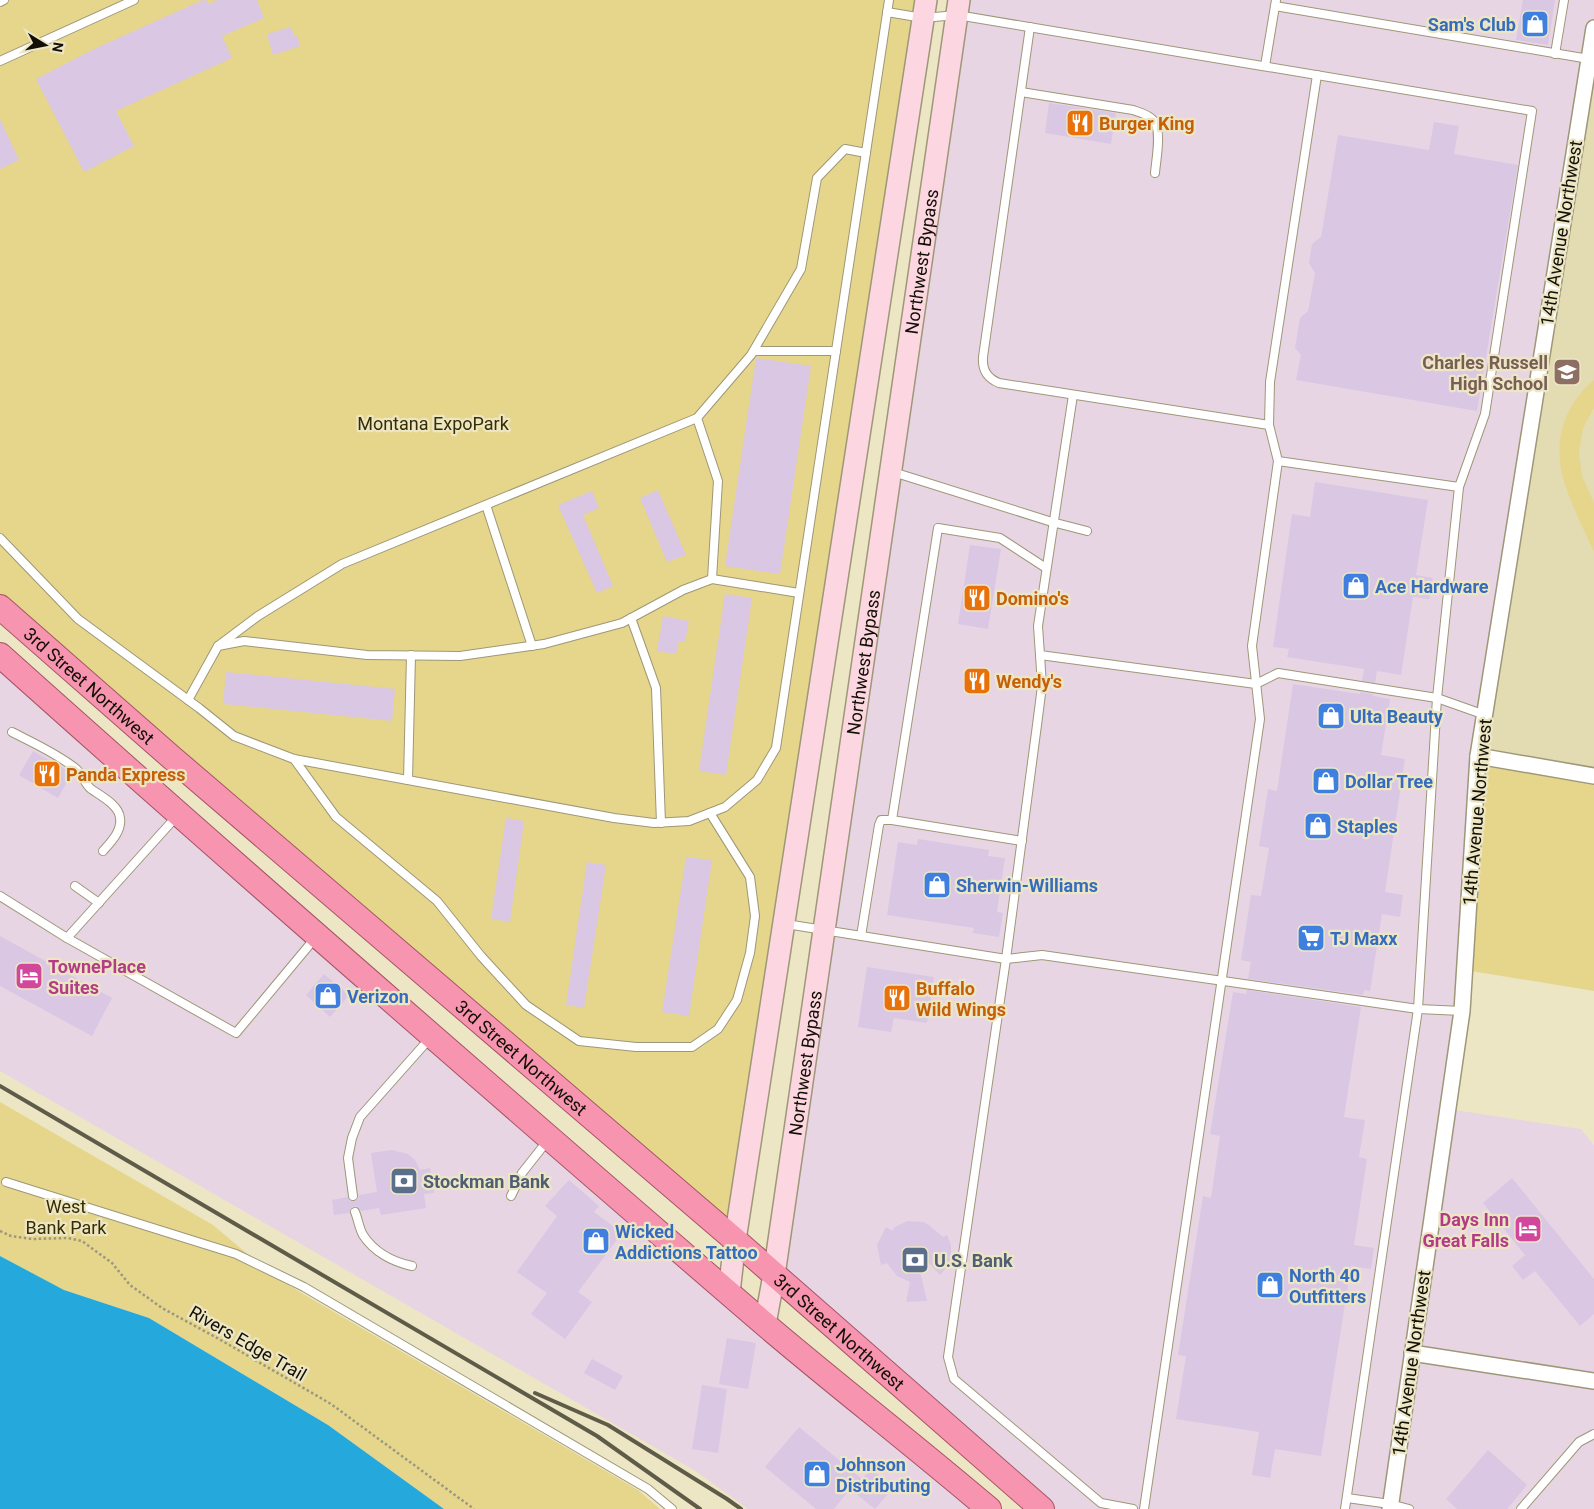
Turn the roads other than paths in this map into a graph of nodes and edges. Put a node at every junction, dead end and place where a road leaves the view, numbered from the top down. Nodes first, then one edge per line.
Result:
1 (4, 0) edge
2 (134, 0) edge
3 (889, 0) edge
4 (1564, 0) edge
5 (0, 2) edge
6 (1275, 3) edge
7 (958, 7) edge
8 (925, 9) edge
9 (887, 12) junction
10 (1030, 27) junction
11 (1594, 28) edge
12 (1555, 54) junction
13 (1589, 59) junction
14 (0, 61) edge
15 (1265, 66) junction
16 (1318, 75) junction
17 (1020, 92) junction
18 (866, 153) junction
19 (1155, 172) dead end
20 (754, 351) junction
21 (836, 351) junction
22 (1072, 394) junction
23 (696, 418) junction
24 (1269, 425) junction
25 (1278, 461) junction
26 (891, 472) junction
27 (1458, 487) junction
28 (486, 504) junction
29 (1052, 522) junction
30 (1087, 530) dead end
31 (0, 538) edge
32 (1046, 568) junction
33 (712, 579) junction
34 (800, 593) junction
35 (0, 607) edge
36 (631, 618) junction
37 (218, 646) junction
38 (532, 646) junction
39 (0, 655) edge
40 (411, 655) junction
41 (1040, 655) junction
42 (1256, 684) junction
43 (1437, 698) junction
44 (188, 700) junction
45 (1485, 715) junction
46 (12, 732) dead end
47 (1478, 756) junction
48 (294, 759) junction
49 (1594, 776) edge
50 (408, 780) junction
51 (710, 813) junction
52 (178, 814) junction
53 (892, 820) junction
54 (661, 823) junction
55 (1022, 841) junction
56 (103, 851) dead end
57 (76, 886) dead end
58 (0, 896) edge
59 (99, 903) junction
60 (784, 924) junction
61 (824, 930) junction
62 (317, 936) junction
63 (861, 936) junction
64 (67, 938) junction
65 (1006, 959) junction
66 (1222, 980) junction
67 (1418, 1009) junction
68 (1462, 1011) junction
69 (432, 1035) junction
70 (550, 1137) junction
71 (6, 1182) dead end
72 (353, 1196) dead end
73 (510, 1196) dead end
74 (355, 1212) dead end
75 (736, 1240) junction
76 (412, 1266) dead end
77 (774, 1275) junction
78 (729, 1293) junction
79 (765, 1324) junction
80 (1412, 1353) junction
81 (1594, 1381) edge
82 (1594, 1434) edge
83 (1347, 1498) junction
84 (1390, 1506) edge
85 (672, 1509) edge
86 (989, 1509) edge
87 (1042, 1509) edge
88 (1133, 1509) edge
89 (1144, 1509) edge
90 (1345, 1509) edge
91 (1409, 1509) edge
92 (1521, 1509) edge

1 - 5 lane
2 - 14 lane
3 - 9 lane
4 - 12 lane
6 - 12 lane
6 - 15 lane
7 - 8 lane
7 - 10 lane
7 - 26 main road, Northwest Bypass
8 - 9 lane
8 - 60 main road, Northwest Bypass
9 - 18 lane
10 - 15 lane
10 - 17 lane
11 - 13 street, 14th Avenue Northwest
12 - 13 lane
13 - 45 street, 14th Avenue Northwest
15 - 16 lane
16 - 24 lane
16 - 27 lane
17 - 19 lane
17 - 22 lane
18 - 20 lane
18 - 21 lane
20 - 21 lane
20 - 23 lane
21 - 34 lane
22 - 24 lane
22 - 29 lane
23 - 28 lane
23 - 33 lane
24 - 25 lane
25 - 27 lane
25 - 42 lane
26 - 29 lane
26 - 61 main road, Northwest Bypass
27 - 43 lane
28 - 37 lane
28 - 38 lane
29 - 30 lane
29 - 32 lane
31 - 44 lane
32 - 41 lane
32 - 53 lane
33 - 34 lane
33 - 36 lane
34 - 51 lane
35 - 75 highway, 3rd Street Northwest
36 - 38 lane
36 - 54 lane
37 - 40 lane
37 - 44 lane
38 - 40 lane
39 - 52 highway, 3rd Street Northwest
40 - 50 lane
41 - 42 lane
41 - 55 lane
42 - 43 lane
42 - 66 lane
43 - 45 lane
43 - 67 lane
44 - 48 lane
45 - 47 street, 14th Avenue Northwest
46 - 56 lane
47 - 49 street
47 - 68 street, 14th Avenue Northwest
48 - 50 lane
48 - 51 lane
50 - 54 lane
51 - 54 lane
52 - 59 lane
52 - 62 highway, 3rd Street Northwest
53 - 55 lane
53 - 63 lane
55 - 65 lane
57 - 59 lane
58 - 64 lane
59 - 64 lane
60 - 61 lane
60 - 75 main road, Northwest Bypass
61 - 63 lane
61 - 77 main road, Northwest Bypass
62 - 64 lane
62 - 69 highway, 3rd Street Northwest
63 - 65 lane
65 - 66 lane
65 - 88 lane
66 - 67 lane
66 - 89 lane
67 - 68 lane
67 - 83 lane
68 - 80 street, 14th Avenue Northwest
69 - 70 highway, 3rd Street Northwest
69 - 72 lane
70 - 73 lane
70 - 78 highway, 3rd Street Northwest
71 - 85 lane
74 - 76 lane
75 - 77 highway, 3rd Street Northwest
75 - 78 main road, Northwest Bypass
77 - 79 main road, Northwest Bypass
77 - 87 highway, 3rd Street Northwest
78 - 79 highway, 3rd Street Northwest
79 - 86 highway, 3rd Street Northwest
80 - 81 street
80 - 84 street, 14th Avenue Northwest
82 - 92 lane
83 - 84 lane
83 - 90 lane
84 - 91 lane

